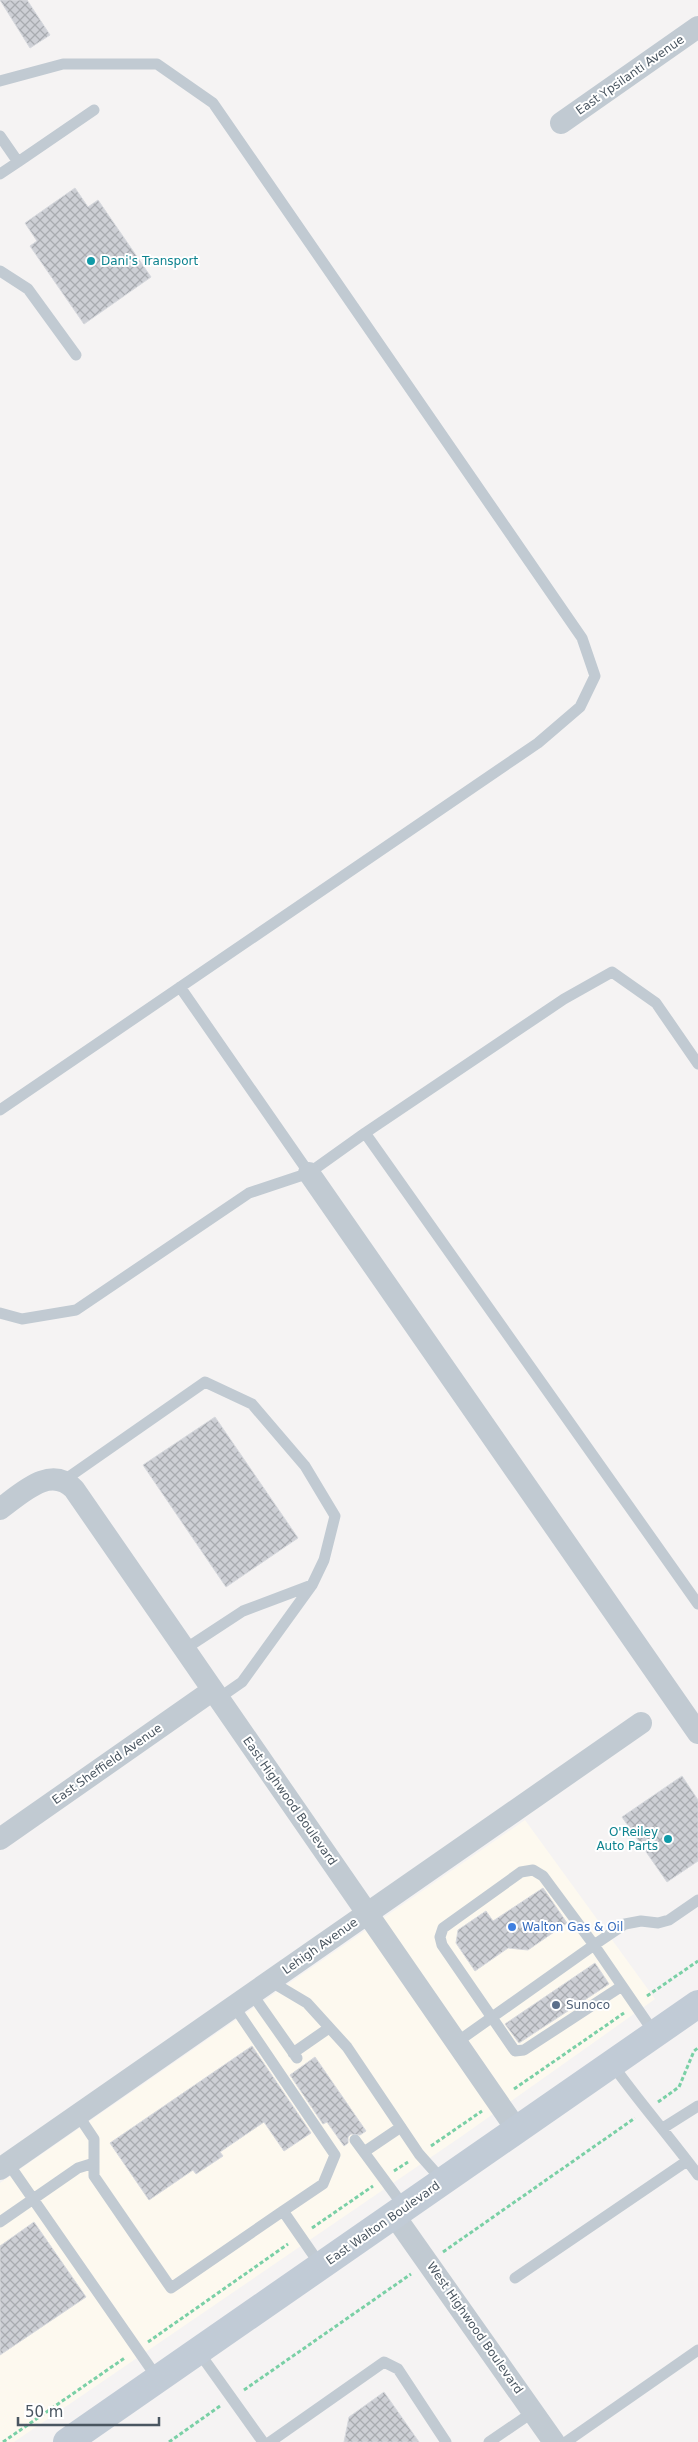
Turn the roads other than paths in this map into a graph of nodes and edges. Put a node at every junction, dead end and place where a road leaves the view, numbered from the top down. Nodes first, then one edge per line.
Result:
1 (698, 27) edge
2 (0, 81) edge
3 (94, 110) dead end
4 (561, 123) dead end
5 (0, 136) edge
6 (18, 162) junction
7 (0, 174) edge
8 (0, 271) edge
9 (76, 355) dead end
10 (180, 987) junction
11 (698, 1064) edge
12 (0, 1110) edge
13 (364, 1133) junction
14 (309, 1173) junction
15 (0, 1313) edge
16 (60, 1480) junction
17 (0, 1509) edge
18 (312, 1585) junction
19 (698, 1604) edge
20 (185, 1649) junction
21 (216, 1694) junction
22 (641, 1723) dead end
23 (698, 1733) edge
24 (0, 1838) edge
25 (698, 1900) edge
26 (368, 1913) junction
27 (594, 1945) junction
28 (622, 1986) junction
29 (252, 1994) junction
30 (698, 2004) edge
31 (491, 2018) junction
32 (329, 2028) junction
33 (655, 2034) junction
34 (457, 2042) junction
35 (612, 2064) junction
36 (698, 2106) edge
37 (78, 2115) junction
38 (401, 2126) junction
39 (663, 2128) junction
40 (517, 2130) junction
41 (355, 2140) dead end
42 (364, 2152) junction
43 (687, 2161) junction
44 (94, 2163) junction
45 (4, 2166) edge
46 (698, 2175) edge
47 (443, 2181) junction
48 (33, 2199) junction
49 (283, 2211) junction
50 (400, 2211) junction
51 (0, 2222) edge
52 (321, 2266) junction
53 (515, 2278) dead end
54 (698, 2350) edge
55 (198, 2351) junction
56 (158, 2379) junction
57 (533, 2412) junction
58 (67, 2442) edge
59 (263, 2442) edge
60 (270, 2442) edge
61 (446, 2442) edge
62 (490, 2442) edge
63 (554, 2442) edge
64 (566, 2442) edge

1 - 4 street, East Ypsilanti Avenue
2 - 10 lane
3 - 6 lane
5 - 6 lane
6 - 7 lane
8 - 9 lane
10 - 12 lane
10 - 14 lane
11 - 13 lane
13 - 14 lane
13 - 19 lane
14 - 15 lane
14 - 23 street
16 - 17 street
16 - 18 lane
16 - 20 street, East Highwood Boulevard
18 - 20 lane
18 - 21 lane
20 - 21 street, East Highwood Boulevard
21 - 24 street, East Sheffield Avenue
21 - 26 street, East Highwood Boulevard
22 - 26 street, Lehigh Avenue
25 - 27 lane
26 - 29 street, Lehigh Avenue
26 - 34 street, East Highwood Boulevard
27 - 28 lane
27 - 31 lane
27 - 31 lane
28 - 31 lane
28 - 33 lane
29 - 32 lane
29 - 32 lane
29 - 37 street, Lehigh Avenue
29 - 49 lane
30 - 33 main road, East Walton Boulevard
31 - 34 lane
32 - 38 lane
33 - 35 main road, East Walton Boulevard
34 - 40 street, East Highwood Boulevard
35 - 39 lane
35 - 40 main road, East Walton Boulevard
36 - 39 lane
37 - 44 lane
37 - 45 street, Lehigh Avenue
38 - 42 lane
38 - 47 lane
39 - 43 lane
40 - 47 main road, East Walton Boulevard
41 - 42 lane
42 - 50 lane
43 - 46 lane
43 - 53 lane
44 - 48 lane
44 - 49 lane
45 - 48 lane
47 - 50 main road, East Walton Boulevard
48 - 51 lane
48 - 56 lane
49 - 52 lane
50 - 52 main road, East Walton Boulevard
50 - 57 street, West Highwood Boulevard
52 - 55 main road, East Walton Boulevard
54 - 64 lane
55 - 56 main road, East Walton Boulevard
55 - 59 lane
56 - 58 main road, East Walton Boulevard
57 - 62 lane
57 - 63 street, West Highwood Boulevard
60 - 61 lane

